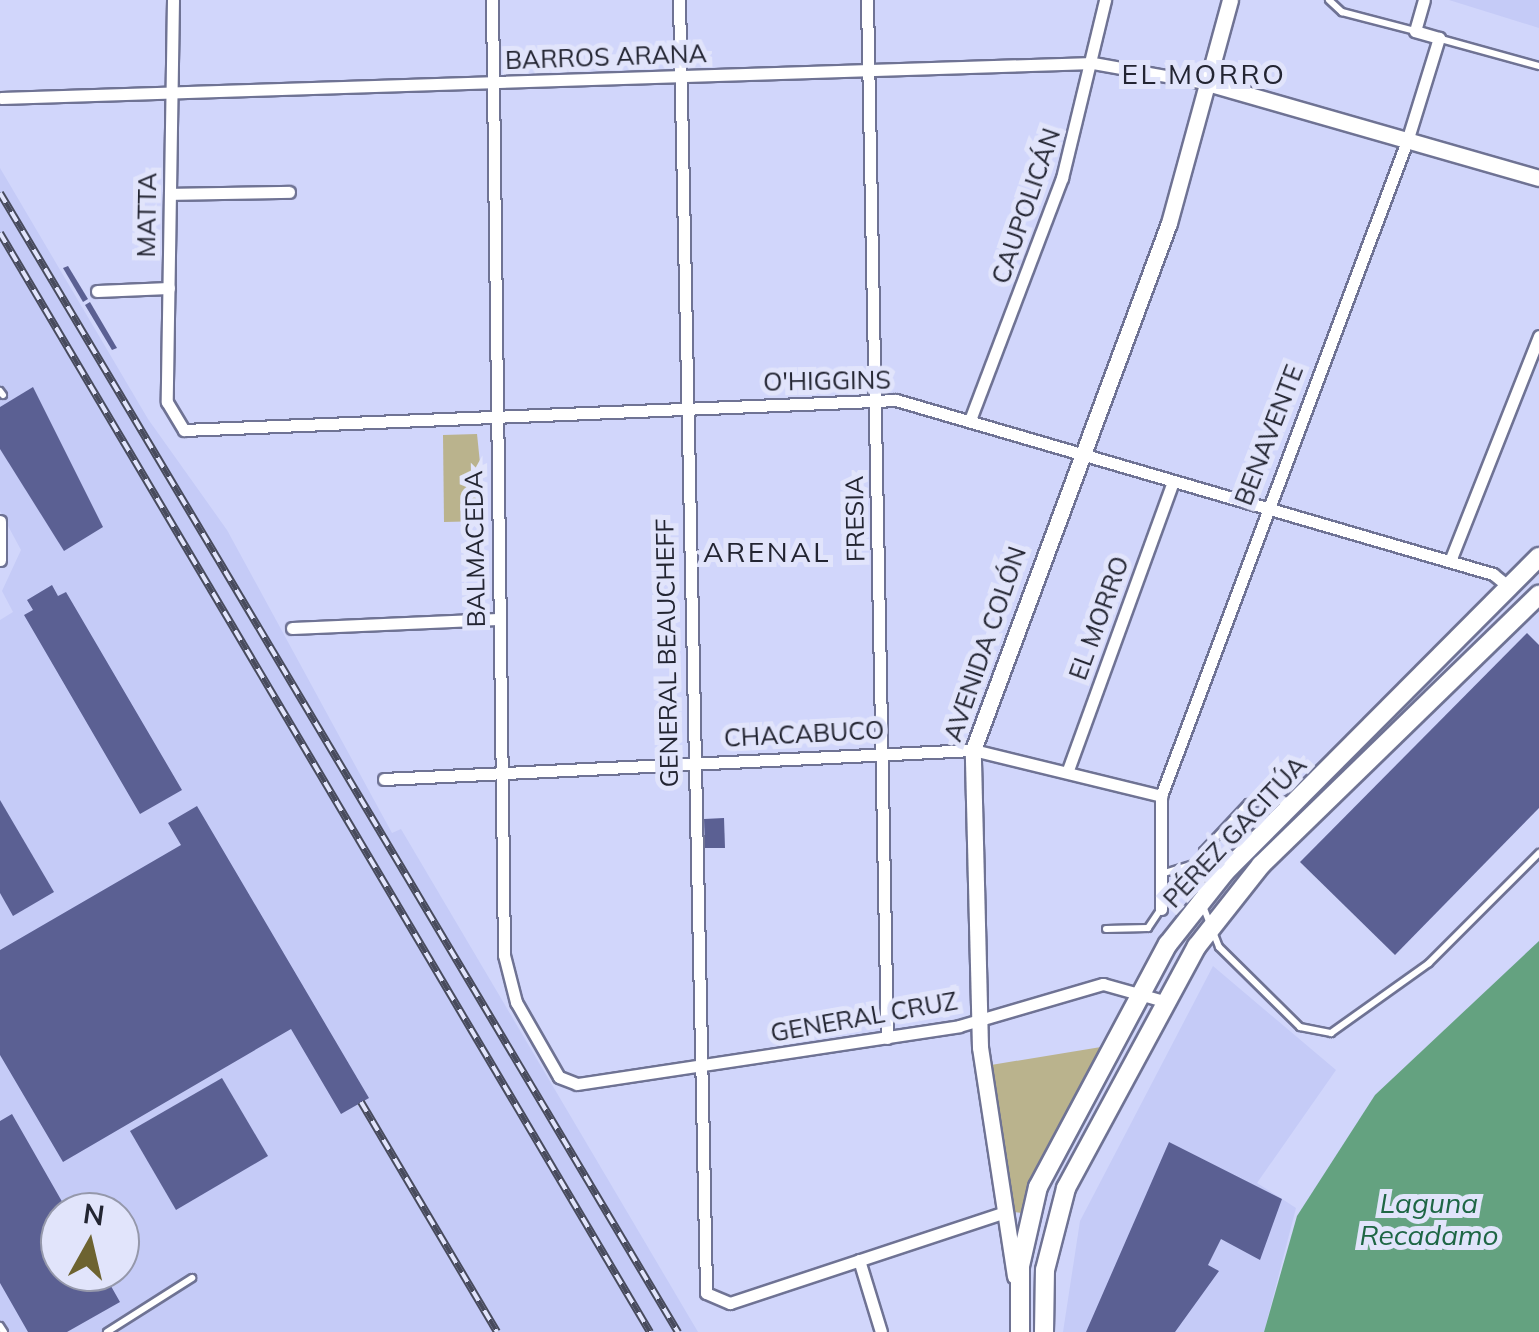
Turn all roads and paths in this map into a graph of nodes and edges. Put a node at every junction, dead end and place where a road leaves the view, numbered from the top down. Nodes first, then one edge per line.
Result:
1 (172, 0) edge
2 (492, 0) edge
3 (679, 0) edge
4 (867, 0) edge
5 (1105, 0) edge
6 (1230, 0) edge
7 (1329, 0) edge
8 (1424, 0) edge
9 (1415, 31) junction
10 (1440, 38) junction
11 (1092, 63) junction
12 (1539, 66) edge
13 (869, 70) junction
14 (679, 78) junction
15 (491, 83) junction
16 (1211, 84) junction
17 (172, 93) junction
18 (2, 98) edge
19 (1408, 138) junction
20 (1539, 178) edge
21 (289, 192) dead end
22 (170, 194) junction
23 (169, 288) junction
24 (96, 291) dead end
25 (1539, 336) edge
26 (876, 400) junction
27 (685, 409) junction
28 (495, 419) junction
29 (970, 420) junction
30 (179, 427) joint
31 (1078, 453) junction
32 (1172, 481) junction
33 (1264, 508) junction
34 (0, 521) edge
35 (2, 555) edge
36 (1539, 557) edge
37 (1450, 561) junction
38 (1509, 587) junction
39 (1538, 599) edge
40 (498, 619) junction
41 (292, 628) dead end
42 (973, 750) junction
43 (882, 752) junction
44 (692, 762) junction
45 (1068, 770) junction
46 (500, 772) junction
47 (384, 779) dead end
48 (1161, 796) junction
49 (1296, 800) junction
50 (1539, 853) edge
51 (1198, 864) junction
52 (1160, 874) junction
53 (1201, 899) junction
54 (1161, 909) joint
55 (1106, 929) dead end
56 (1207, 931) junction
57 (1141, 987) junction
58 (1164, 1001) junction
59 (978, 1019) junction
60 (888, 1038) junction
61 (696, 1068) junction
62 (563, 1082) joint
63 (1005, 1212) junction
64 (859, 1260) junction
65 (192, 1278) dead end
66 (1019, 1310) junction
67 (107, 1332) edge
68 (880, 1332) edge
69 (1020, 1332) edge
70 (1044, 1332) edge

1 - 17 street, MATTA
2 - 15 street, BALMACEDA
3 - 14 street, GENERAL BEAUCHEFF
4 - 13 street, FRESIA
5 - 11 street, CAUPOLICÁN
6 - 16 main road, AVENIDA COLÓN
7 - 9 lane
8 - 9 street
9 - 10 street
10 - 12 lane
10 - 19 street, BENAVENTE
11 - 13 street, BARROS ARANA
11 - 16 street, BARROS ARANA
11 - 29 street, CAUPOLICÁN
13 - 14 street, BARROS ARANA
13 - 26 street, FRESIA
14 - 15 street, BARROS ARANA
14 - 27 street, GENERAL BEAUCHEFF
15 - 17 street, BARROS ARANA
15 - 28 street, BALMACEDA
16 - 19 main road
16 - 31 main road, AVENIDA COLÓN
17 - 18 street, BARROS ARANA
17 - 22 street, MATTA
19 - 20 main road
19 - 33 street, BENAVENTE
21 - 22 street
22 - 23 street, MATTA
23 - 24 street
23 - 30 street, MATTA
25 - 37 street
26 - 27 street, O'HIGGINS
26 - 29 street, O'HIGGINS
26 - 43 street, FRESIA
27 - 28 street, O'HIGGINS
27 - 44 street, GENERAL BEAUCHEFF
28 - 30 street, O'HIGGINS
28 - 40 street, BALMACEDA
29 - 31 street, O'HIGGINS
31 - 32 street, O'HIGGINS
31 - 42 main road, AVENIDA COLÓN
32 - 33 street, O'HIGGINS
32 - 45 street, EL MORRO
33 - 37 street, O'HIGGINS
33 - 48 street, BENAVENTE
34 - 35 street
36 - 38 main road, PÉREZ GACITÚA
37 - 38 street, O'HIGGINS
38 - 49 main road, PÉREZ GACITÚA
39 - 56 main road, PÉREZ GACITÚA
40 - 41 street
40 - 46 street, BALMACEDA
42 - 43 street, CHACABUCO
42 - 45 street, CHACABUCO
42 - 59 main road, AVENIDA COLÓN
43 - 44 street, CHACABUCO
43 - 60 street, FRESIA
44 - 46 street, CHACABUCO
44 - 61 street, GENERAL BEAUCHEFF
45 - 48 street, CHACABUCO
46 - 47 street, CHACABUCO
46 - 62 street, BALMACEDA
48 - 52 street, BENAVENTE
49 - 51 lane
49 - 53 main road, PÉREZ GACITÚA
50 - 56 lane
51 - 52 lane
51 - 53 lane
52 - 54 street, BENAVENTE
53 - 56 lane
53 - 57 main road, PÉREZ GACITÚA
54 - 55 lane
56 - 58 main road, PÉREZ GACITÚA
57 - 58 street
57 - 59 street, GENERAL CRUZ
57 - 66 main road, PÉREZ GACITÚA
58 - 70 main road, PÉREZ GACITÚA
59 - 60 street, GENERAL CRUZ
59 - 63 main road, AVENIDA COLÓN
60 - 61 street, GENERAL CRUZ
61 - 62 street, GENERAL CRUZ
61 - 64 street, GENERAL BEAUCHEFF
63 - 64 street
63 - 66 main road, AVENIDA COLÓN
64 - 68 street
65 - 67 lane
66 - 69 main road, AVENIDA COLÓN

